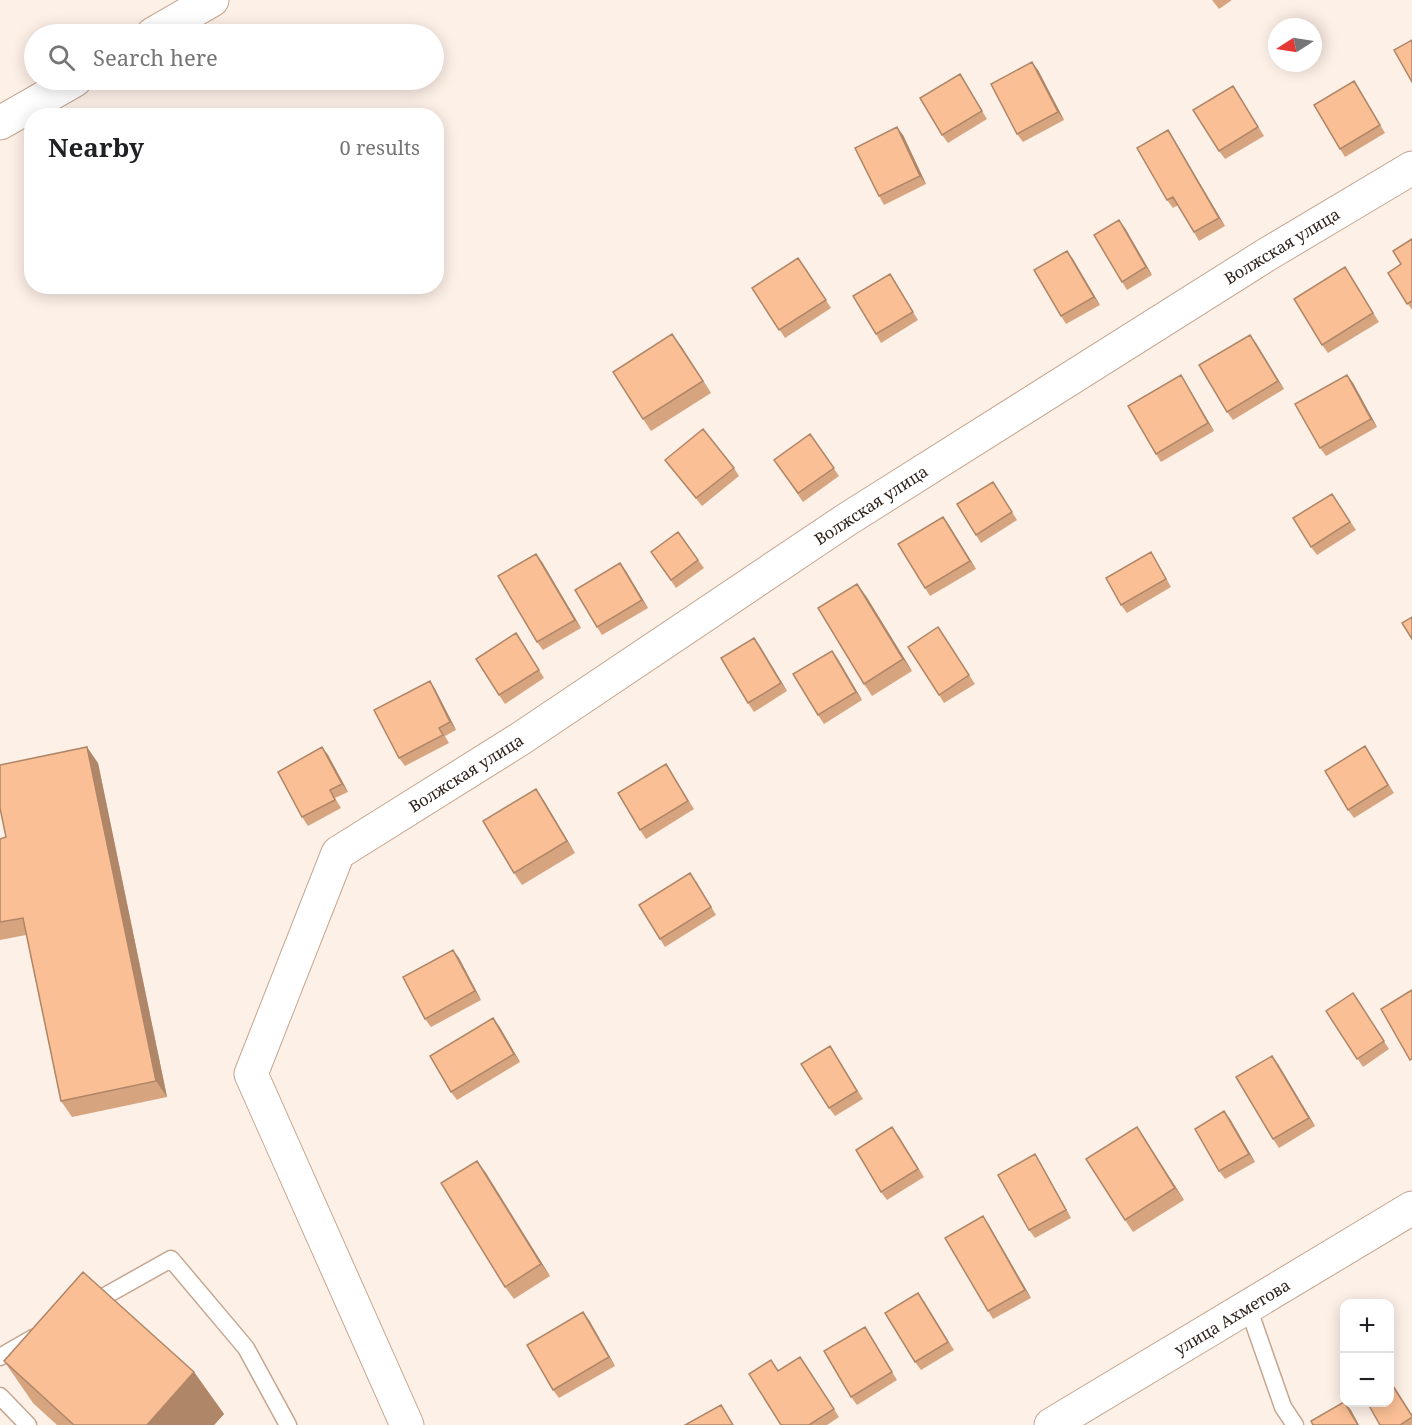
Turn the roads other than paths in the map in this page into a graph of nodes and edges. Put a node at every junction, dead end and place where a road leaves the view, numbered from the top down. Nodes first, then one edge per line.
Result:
1 (212, 0) edge
2 (170, 24) edge
3 (58, 90) edge
4 (26, 108) edge
5 (24, 109) edge
6 (0, 123) edge
7 (1412, 168) edge
8 (1412, 1208) edge
9 (1248, 1307) junction
10 (81, 1311) edge
11 (50, 1328) edge
12 (0, 1356) edge
13 (0, 1396) edge
14 (28, 1425) edge
15 (288, 1425) edge
16 (407, 1425) edge
17 (1052, 1425) edge
18 (1295, 1425) edge

1 - 2 street
3 - 4 street
5 - 6 street
7 - 16 street, Волжская улица
8 - 9 street, улица Ахметова
9 - 17 street, улица Ахметова
9 - 18 lane
10 - 15 lane
11 - 12 lane
13 - 14 lane

